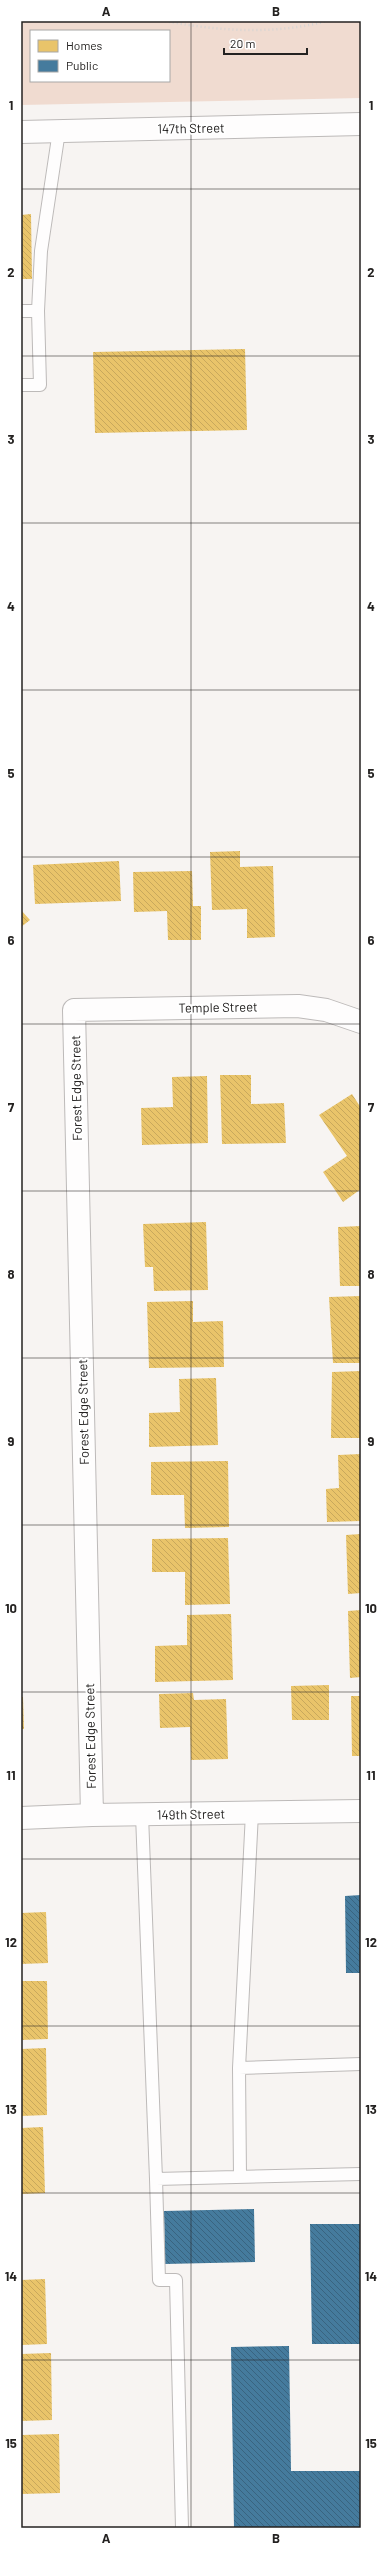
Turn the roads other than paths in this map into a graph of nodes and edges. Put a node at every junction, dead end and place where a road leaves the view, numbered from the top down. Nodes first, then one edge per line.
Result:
1 (361, 124) edge
2 (59, 131) junction
3 (21, 132) edge
4 (21, 311) edge
5 (38, 311) junction
6 (21, 385) edge
7 (74, 1010) joint
8 (361, 1022) edge
9 (361, 1811) edge
10 (252, 1813) junction
11 (92, 1815) junction
12 (142, 1815) junction
13 (21, 1818) edge
14 (361, 2064) edge
15 (239, 2068) junction
16 (361, 2174) edge
17 (240, 2177) junction
18 (156, 2179) junction
19 (182, 2528) edge

1 - 2 street, 147th Street
2 - 3 street, 147th Street
2 - 5 lane
4 - 5 lane
5 - 6 lane
7 - 8 street, Temple Street
7 - 11 street, Forest Edge Street
9 - 10 street, 149th Street
10 - 12 street, 149th Street
10 - 15 lane
11 - 12 street, 149th Street
11 - 13 street, 149th Street
12 - 18 lane
14 - 15 lane
15 - 17 lane
16 - 17 lane
17 - 18 lane
18 - 19 lane

